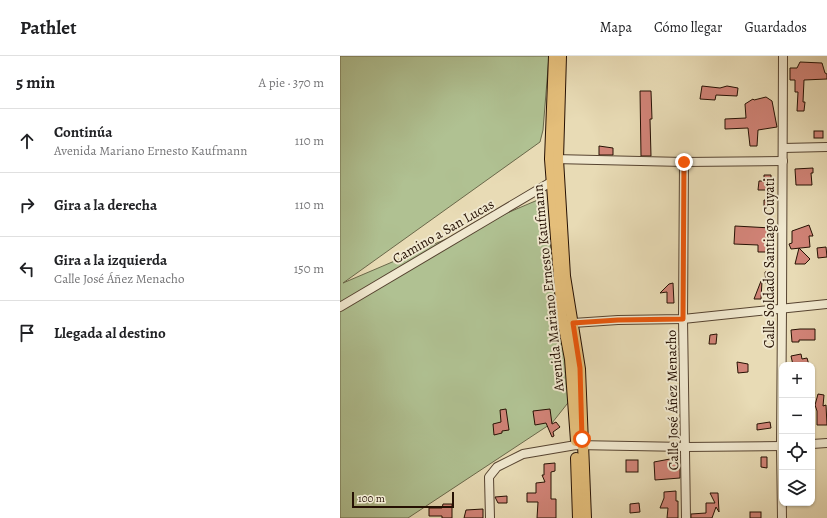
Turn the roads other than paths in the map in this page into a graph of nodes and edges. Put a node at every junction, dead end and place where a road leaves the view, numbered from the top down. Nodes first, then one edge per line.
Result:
1 (554, 56) edge
2 (561, 56) edge
3 (783, 56) edge
4 (827, 147) edge
5 (783, 148) junction
6 (554, 159) junction
7 (783, 161) junction
8 (684, 162) junction
9 (556, 182) junction
10 (827, 304) edge
11 (340, 307) edge
12 (782, 308) junction
13 (683, 319) junction
14 (573, 323) junction
15 (781, 434) edge
16 (827, 443) edge
17 (815, 444) edge
18 (579, 445) junction
19 (686, 446) junction
20 (779, 446) edge
21 (781, 470) edge
22 (490, 518) edge
23 (578, 518) edge
24 (586, 518) edge
25 (686, 518) edge
26 (782, 518) edge

1 - 6 main road, Avenida Mariano Ernesto Kaufmann
2 - 6 main road, Avenida Mariano Ernesto Kaufmann
3 - 5 street, Calle Soldado Santiago Cuyati
4 - 5 street
5 - 7 street, Calle Soldado Santiago Cuyati
6 - 8 street
6 - 9 main road, Avenida Mariano Ernesto Kaufmann
7 - 8 street
7 - 12 street, Calle Soldado Santiago Cuyati
8 - 13 street, Calle José Áñez Menacho
9 - 11 street, Camino a San Lucas
9 - 14 main road, Avenida Mariano Ernesto Kaufmann
9 - 18 main road, Avenida Mariano Ernesto Kaufmann
10 - 12 street
12 - 13 street
12 - 15 street, Calle Soldado Santiago Cuyati
13 - 14 street
13 - 19 street, Calle José Áñez Menacho
14 - 18 main road, Avenida Mariano Ernesto Kaufmann
16 - 17 street
18 - 19 street
18 - 22 street
18 - 23 main road, Avenida Mariano Ernesto Kaufmann
18 - 24 main road, Avenida Mariano Ernesto Kaufmann
19 - 20 street
19 - 25 street, Calle José Áñez Menacho
21 - 26 street, Calle Soldado Santiago Cuyati

